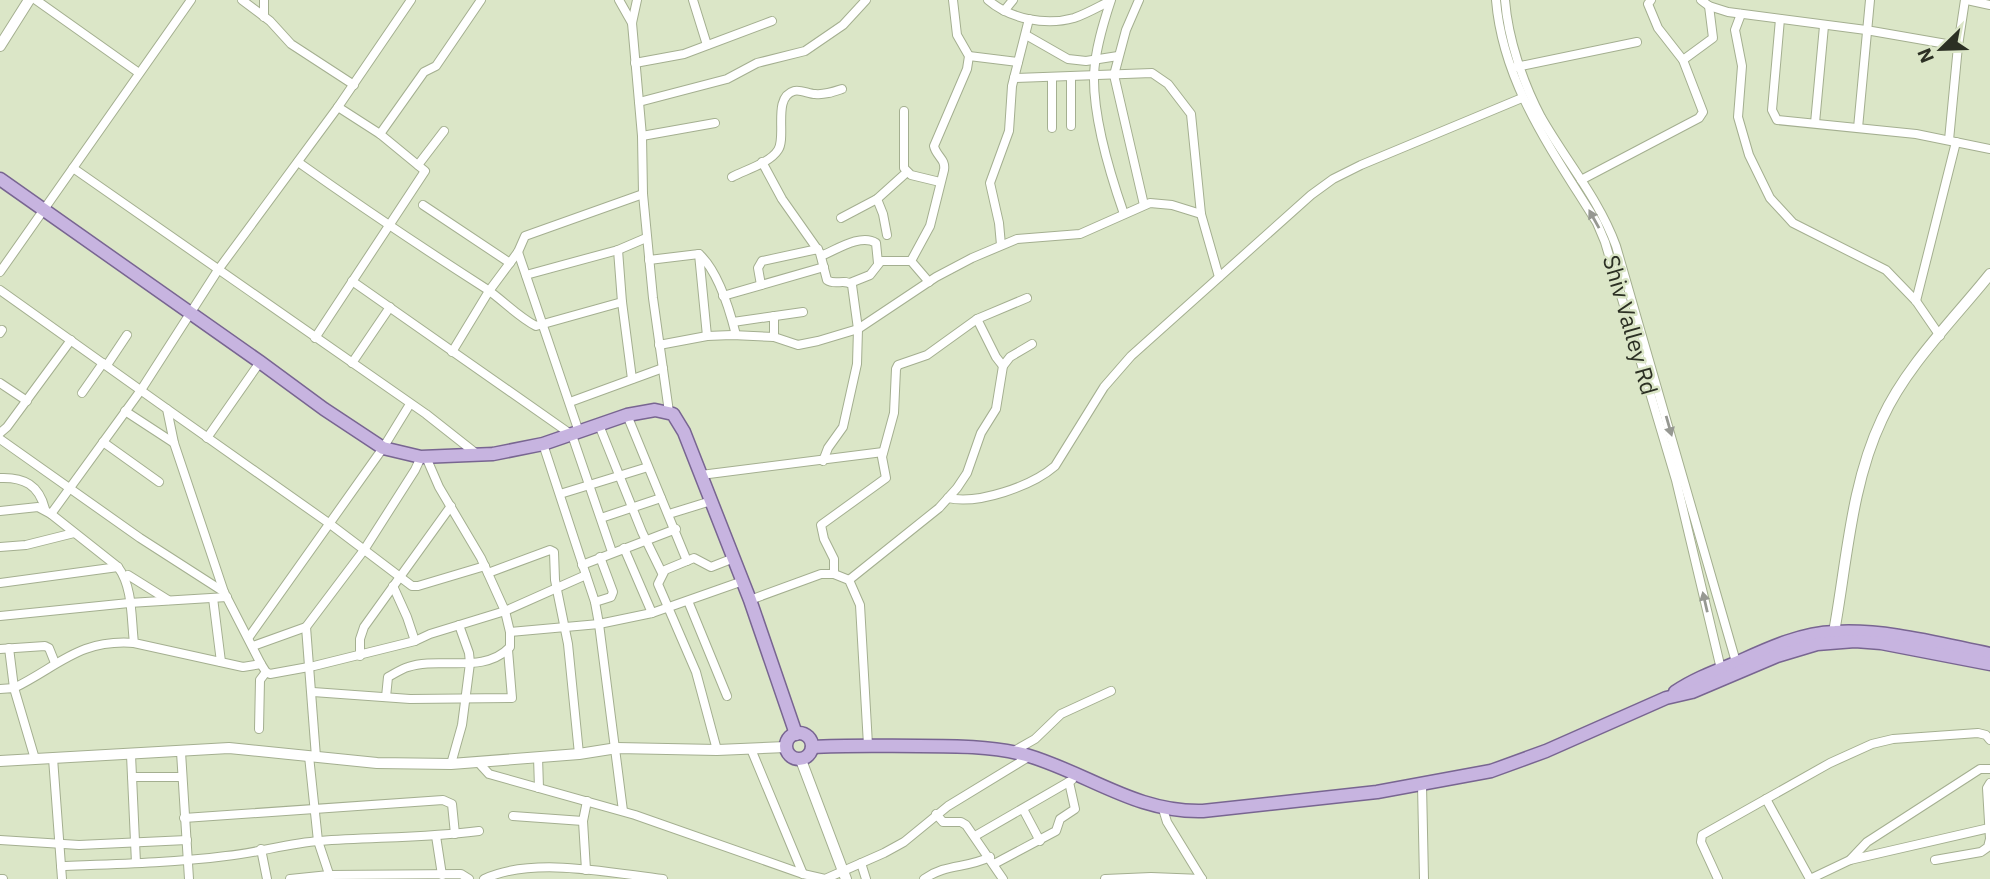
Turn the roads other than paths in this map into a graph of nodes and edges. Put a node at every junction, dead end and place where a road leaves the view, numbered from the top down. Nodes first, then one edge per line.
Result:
1 (29, 0) edge
2 (36, 0) edge
3 (191, 0) edge
4 (242, 0) edge
5 (264, 0) edge
6 (411, 0) edge
7 (481, 0) edge
8 (619, 0) edge
9 (637, 0) edge
10 (693, 0) edge
11 (866, 0) edge
12 (953, 0) edge
13 (988, 0) edge
14 (1013, 0) edge
15 (1139, 0) edge
16 (1496, 0) edge
17 (1505, 0) edge
18 (1651, 0) edge
19 (1701, 0) edge
20 (1870, 0) edge
21 (1966, 0) edge
22 (1110, 1) edge
23 (1990, 5) edge
24 (1709, 6) junction
25 (1004, 10) junction
26 (1741, 14) junction
27 (264, 17) junction
28 (1029, 19) junction
29 (1780, 19) junction
30 (772, 21) dead end
31 (632, 23) junction
32 (1824, 26) junction
33 (1866, 30) junction
34 (1026, 35) junction
35 (1637, 42) dead end
36 (707, 45) junction
37 (0, 46) edge
38 (1958, 46) junction
39 (969, 55) junction
40 (1118, 57) junction
41 (1096, 59) junction
42 (1683, 60) junction
43 (1018, 62) junction
44 (635, 63) junction
45 (1515, 67) junction
46 (139, 73) junction
47 (1114, 75) junction
48 (1052, 77) junction
49 (1071, 77) junction
50 (1094, 77) junction
51 (1014, 78) junction
52 (354, 85) junction
53 (842, 89) dead end
54 (1522, 98) junction
55 (639, 102) junction
56 (338, 107) junction
57 (904, 111) dead end
58 (715, 123) dead end
59 (1815, 123) junction
60 (1071, 126) dead end
61 (1052, 128) dead end
62 (1858, 128) junction
63 (444, 131) dead end
64 (380, 134) junction
65 (642, 136) junction
66 (1953, 141) junction
67 (1990, 149) edge
68 (298, 162) junction
69 (762, 162) junction
70 (418, 165) junction
71 (73, 168) junction
72 (907, 172) junction
73 (732, 177) dead end
74 (0, 179) edge
75 (1581, 180) junction
76 (940, 182) junction
77 (643, 194) junction
78 (877, 199) junction
79 (423, 205) dead end
80 (1144, 205) junction
81 (44, 210) junction
82 (1124, 214) junction
83 (1201, 214) junction
84 (841, 218) dead end
85 (388, 226) junction
86 (887, 235) dead end
87 (646, 238) junction
88 (1002, 245) junction
89 (618, 250) junction
90 (518, 252) junction
91 (820, 253) junction
92 (699, 254) junction
93 (649, 260) junction
94 (911, 261) junction
95 (510, 263) junction
96 (878, 264) junction
97 (824, 267) junction
98 (218, 270) junction
99 (0, 272) edge
100 (1990, 274) edge
101 (526, 275) junction
102 (1219, 277) junction
103 (352, 281) junction
104 (929, 282) junction
105 (850, 283) junction
106 (761, 285) junction
107 (0, 290) edge
108 (489, 291) junction
109 (723, 296) junction
110 (1027, 298) dead end
111 (1916, 301) junction
112 (622, 302) junction
113 (390, 307) junction
114 (189, 312) junction
115 (803, 312) dead end
116 (774, 316) junction
117 (977, 319) junction
118 (733, 322) junction
119 (543, 326) junction
120 (858, 329) junction
121 (127, 335) dead end
122 (736, 335) junction
123 (708, 336) junction
124 (1940, 336) junction
125 (774, 337) junction
126 (315, 338) junction
127 (71, 340) junction
128 (1032, 344) dead end
129 (659, 345) junction
130 (452, 352) junction
131 (260, 362) junction
132 (352, 363) junction
133 (105, 364) junction
134 (1003, 366) junction
135 (663, 368) junction
136 (632, 379) junction
137 (0, 383) edge
138 (141, 390) junction
139 (82, 393) dead end
140 (27, 401) junction
141 (570, 402) junction
142 (410, 404) junction
143 (167, 409) junction
144 (125, 411) junction
145 (668, 412) junction
146 (627, 415) junction
147 (598, 425) junction
148 (575, 433) junction
149 (0, 436) edge
150 (207, 438) junction
151 (103, 442) junction
152 (174, 443) junction
153 (543, 443) junction
154 (383, 448) junction
155 (883, 453) junction
156 (478, 455) junction
157 (423, 457) junction
158 (823, 461) junction
159 (648, 467) junction
160 (701, 475) junction
161 (620, 476) junction
162 (0, 478) edge
163 (159, 482) dead end
164 (589, 485) junction
165 (70, 488) junction
166 (559, 494) junction
167 (661, 498) junction
168 (948, 498) junction
169 (711, 501) junction
170 (451, 506) junction
171 (632, 508) junction
172 (0, 511) edge
173 (48, 511) junction
174 (669, 514) junction
175 (601, 518) junction
176 (330, 524) junction
177 (676, 529) junction
178 (74, 533) junction
179 (646, 540) junction
180 (0, 547) edge
181 (624, 548) junction
182 (364, 550) junction
183 (612, 552) junction
184 (600, 557) junction
185 (734, 558) junction
186 (687, 561) junction
187 (582, 565) junction
188 (118, 567) junction
189 (486, 570) junction
190 (662, 573) junction
191 (834, 574) junction
192 (128, 575) dead end
193 (586, 575) junction
194 (398, 578) junction
195 (849, 580) junction
196 (743, 581) junction
197 (0, 583) edge
198 (393, 586) junction
199 (556, 589) junction
200 (225, 594) junction
201 (213, 598) junction
202 (168, 600) junction
203 (750, 600) junction
204 (688, 601) junction
205 (595, 602) junction
206 (129, 603) junction
207 (667, 607) junction
208 (505, 611) junction
209 (652, 613) junction
210 (0, 617) edge
211 (599, 624) junction
212 (459, 625) junction
213 (306, 627) junction
214 (565, 627) junction
215 (510, 632) junction
216 (1834, 632) junction
217 (251, 641) junction
218 (415, 641) junction
219 (134, 643) junction
220 (4, 649) edge
221 (508, 650) junction
222 (1990, 654) edge
223 (360, 656) junction
224 (220, 662) junction
225 (1736, 662) junction
226 (55, 663) junction
227 (470, 663) junction
228 (1990, 664) edge
229 (310, 667) junction
230 (263, 668) junction
231 (1721, 669) junction
232 (14, 688) junction
233 (0, 689) edge
234 (1111, 691) dead end
235 (313, 692) junction
236 (727, 696) dead end
237 (386, 697) junction
238 (1666, 698) junction
239 (466, 699) junction
240 (260, 729) dead end
241 (796, 734) junction
242 (1990, 740) edge
243 (868, 746) junction
244 (786, 747) junction
245 (812, 747) junction
246 (617, 748) junction
247 (751, 749) junction
248 (717, 750) junction
249 (181, 752) junction
250 (1013, 752) junction
251 (579, 754) junction
252 (131, 755) junction
253 (1030, 756) junction
254 (312, 757) junction
255 (538, 757) junction
256 (53, 758) junction
257 (36, 759) junction
258 (801, 760) junction
259 (0, 761) edge
260 (478, 762) junction
261 (451, 764) junction
262 (1990, 769) edge
263 (132, 777) junction
264 (182, 777) junction
265 (1073, 779) junction
266 (1990, 783) edge
267 (1422, 785) junction
268 (539, 788) junction
269 (1766, 799) junction
270 (587, 801) junction
271 (314, 808) junction
272 (1023, 809) junction
273 (1163, 809) junction
274 (623, 811) junction
275 (936, 814) junction
276 (513, 816) dead end
277 (184, 818) junction
278 (583, 821) junction
279 (1989, 822) edge
280 (479, 831) dead end
281 (455, 834) junction
282 (436, 836) junction
283 (975, 836) junction
284 (0, 840) edge
285 (187, 840) junction
286 (318, 841) junction
287 (1040, 841) junction
288 (134, 843) junction
289 (60, 844) junction
290 (1989, 848) edge
291 (261, 849) junction
292 (1850, 860) junction
293 (1934, 860) dead end
294 (188, 861) junction
295 (992, 861) junction
296 (136, 863) junction
297 (861, 863) junction
298 (61, 866) junction
299 (586, 870) junction
300 (803, 874) junction
301 (442, 875) junction
302 (844, 875) edge
303 (329, 877) edge
304 (426, 877) edge
305 (62, 879) edge
306 (189, 879) edge
307 (267, 879) edge
308 (290, 879) edge
309 (469, 879) edge
310 (484, 879) edge
311 (663, 879) edge
312 (866, 879) edge
313 (924, 879) edge
314 (1003, 879) edge
315 (1105, 879) edge
316 (1202, 879) edge
317 (1424, 879) edge
318 (1718, 879) edge
319 (1810, 879) edge

1 - 37 street
2 - 46 street
3 - 46 street
4 - 27 street
5 - 27 street
6 - 52 street
7 - 64 street
8 - 31 street
9 - 31 street
10 - 36 street
11 - 55 street
12 - 39 street
13 - 25 street
14 - 25 street
15 - 40 street
16 - 45 street, Shiv Valley Rd
17 - 45 street, Shiv Valley Rd
18 - 42 street
19 - 24 street
20 - 33 street
21 - 23 street
21 - 38 street
22 - 28 street
22 - 41 street
24 - 26 street
24 - 42 street
25 - 28 street
26 - 29 street
26 - 111 street
27 - 52 street
28 - 34 street
29 - 32 street
29 - 59 street
30 - 36 street
31 - 44 street
32 - 33 street
32 - 59 street
33 - 38 street
33 - 62 street
34 - 41 street
34 - 43 street
35 - 45 street
36 - 44 street
38 - 66 street
39 - 43 street
39 - 76 street
40 - 41 street
40 - 47 street
41 - 50 street
42 - 75 street
43 - 51 street
44 - 55 street
45 - 54 street, Shiv Valley Rd
45 - 75 street, Shiv Valley Rd
46 - 71 street
47 - 50 street
47 - 80 street
47 - 83 street
48 - 49 street
48 - 51 street
48 - 61 street
49 - 50 street
49 - 60 street
50 - 82 street
51 - 88 street
52 - 56 street
53 - 69 street
54 - 102 street
231 -> 54 street, Shiv Valley Rd
55 - 65 street
56 - 64 street
56 - 68 street
57 - 72 street
58 - 65 street
59 - 62 street
62 - 66 street
63 - 70 street
64 - 70 street
65 - 77 street
66 - 67 street
66 - 111 street
68 - 85 street
68 - 98 street
69 - 73 street
69 - 91 street
70 - 85 street
71 - 81 street
71 - 98 street
72 - 76 street
72 - 78 street
74 - 81 main road
75 -> 225 street, Shiv Valley Rd
76 - 94 street
77 - 87 street
77 - 90 street
78 - 84 street
78 - 86 street
79 - 95 street
80 - 82 street
80 - 83 street
81 - 99 street
81 - 114 main road
82 - 88 street
83 - 102 street
85 - 103 street
85 - 108 street
87 - 89 street
87 - 93 street
88 - 104 street
89 - 101 street
89 - 112 street
90 - 95 street
90 - 101 street
91 - 96 street
91 - 97 street
91 - 106 street
92 - 93 street
92 - 109 street
92 - 123 street
93 - 129 street
94 - 96 street
94 - 104 street
95 - 108 street
96 - 105 street
97 - 105 street
97 - 106 street
98 - 114 street
98 - 126 street
100 - 124 street
101 - 119 street
102 - 168 street
103 - 113 street
103 - 126 street
104 - 120 street
105 - 120 street
106 - 109 street
107 - 127 street
108 - 119 street
108 - 130 street
109 - 118 street
110 - 117 street
111 - 124 street
112 - 119 street
112 - 136 street
113 - 130 street
113 - 132 street
114 - 131 main road
114 - 138 street
115 - 116 street
116 - 118 street
116 - 125 street
117 - 134 street
117 - 155 street
118 - 122 street
119 - 141 street
120 - 125 street
120 - 158 street
121 - 133 street
122 - 123 street
122 - 125 street
123 - 129 street
124 - 216 street
126 - 132 street
127 - 133 street
127 - 140 street
128 - 134 street
129 - 135 street
130 - 148 street
131 - 150 street
131 - 154 main road
132 - 142 street
133 - 138 street
133 - 139 street
134 - 168 street
135 - 136 street
135 - 145 street
136 - 141 street
137 - 140 street
138 - 143 street
138 - 144 street
140 - 149 street
141 - 148 street
142 - 154 street
142 - 156 street
143 - 150 street
143 - 152 street
144 - 151 street
144 - 152 street
145 - 146 main road
145 - 160 main road
146 - 147 main road
146 - 159 street
147 - 148 main road
147 - 161 street
148 - 153 main road
148 - 164 street
149 - 165 street
150 - 176 street
151 - 163 street
151 - 165 street
152 - 200 street
153 - 156 main road
153 - 166 street
154 - 157 main road
154 - 176 street
155 - 158 street
155 - 191 street
156 - 157 main road
157 - 170 street
157 - 182 street
158 - 160 street
159 - 161 street
159 - 167 street
160 - 169 main road
161 - 164 street
161 - 171 street
162 - 173 street
164 - 166 street
164 - 175 street
165 - 173 street
165 - 200 street
166 - 187 street
167 - 171 street
167 - 174 street
168 - 195 street
169 - 174 street
169 - 185 main road
170 - 189 street
170 - 194 street
171 - 175 street
171 - 179 street
172 - 173 street
173 - 178 street
174 - 177 street
175 - 183 street
176 - 182 street
176 - 217 street
177 - 179 street
177 - 186 street
178 - 180 street
178 - 188 street
179 - 181 street
179 - 190 street
181 - 183 street
181 - 209 street
182 - 194 street
182 - 213 street
183 - 184 street
184 - 187 street
184 - 205 street
185 - 186 street
185 - 196 main road
186 - 190 street
187 - 193 street
188 - 197 street
188 - 206 street
189 - 194 street
189 - 199 street
189 - 208 street
190 - 207 street
191 - 195 street
191 - 203 street
192 - 202 street
193 - 199 street
193 - 205 street
194 - 198 street
195 - 243 street
196 - 203 main road
196 - 204 street
198 - 218 street
198 - 223 street
199 - 208 street
199 - 214 street
200 - 201 street
200 - 217 street
201 - 202 street
201 - 224 street
202 - 206 street
203 - 241 main road
204 - 207 street
204 - 236 street
205 - 211 street
206 - 210 street
206 - 219 street
207 - 209 street
207 - 248 street
208 - 212 street
208 - 215 street
209 - 211 street
211 - 214 street
211 - 246 street
212 - 218 street
212 - 227 street
213 - 217 street
213 - 229 street
214 - 215 street
214 - 251 street
215 - 221 street
216 - 222 main road
216 - 225 main road
217 - 230 street
218 - 223 street
219 - 224 street
219 - 226 street
220 - 226 street
220 - 232 street
221 - 227 street
221 - 239 street
223 - 229 street
224 - 230 street
225 - 231 main road
226 - 232 street
227 - 237 street
227 - 239 street
228 - 238 main road
229 - 230 street
229 - 235 street
230 - 240 street
231 - 238 main road
232 - 233 street
232 - 257 street
234 - 250 street
235 - 237 street
235 - 254 street
237 - 239 street
238 - 267 main road
239 - 261 street
241 - 244 main road
241 - 245 main road
242 - 269 street
243 - 245 main road
243 - 250 main road
244 - 247 street
244 - 258 main road
245 - 258 main road
246 - 248 street
246 - 251 street
246 - 274 street
247 - 248 street
247 - 300 street
249 - 252 street
249 - 254 street
249 - 264 street
250 - 253 main road
251 - 255 street
252 - 256 street
252 - 263 street
253 - 265 main road
253 - 275 street
254 - 261 street
254 - 271 street
255 - 260 street
255 - 268 street
256 - 257 street
256 - 289 street
257 - 259 street
258 - 302 street
260 - 261 street
260 - 268 street
262 - 292 street
263 - 264 street
263 - 288 street
264 - 277 street
265 - 272 street
265 - 273 main road
265 - 287 street
266 - 279 street
267 - 273 main road
267 - 317 street
268 - 270 street
269 - 318 street
269 - 319 street
270 - 274 street
270 - 278 street
271 - 277 street
271 - 281 street
271 - 286 street
272 - 283 street
272 - 287 street
273 - 316 street
274 - 300 street
275 - 283 street
275 - 297 street
276 - 278 street
277 - 285 street
278 - 299 street
279 - 290 street
279 - 292 street
280 - 281 street
281 - 282 street
282 - 286 street
282 - 301 street
283 - 295 street
284 - 289 street
285 - 288 street
285 - 294 street
286 - 291 street
286 - 303 street
287 - 295 street
288 - 289 street
288 - 296 street
289 - 298 street
290 - 293 street
291 - 294 street
291 - 307 street
292 - 319 street
294 - 296 street
294 - 306 street
295 - 313 street
295 - 314 street
296 - 298 street
297 - 302 street
297 - 312 street
298 - 305 street
299 - 310 street
299 - 311 street
300 - 302 street
301 - 304 street
301 - 309 street
303 - 304 street
303 - 308 street
315 - 316 street

